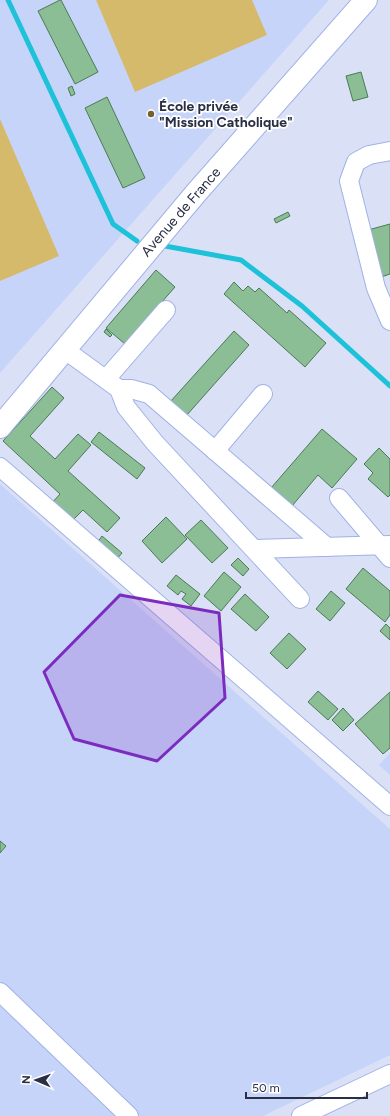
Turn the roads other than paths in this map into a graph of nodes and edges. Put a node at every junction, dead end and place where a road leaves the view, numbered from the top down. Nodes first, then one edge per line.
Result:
1 (366, 0) edge
2 (390, 151) edge
3 (166, 310) dead end
4 (390, 320) edge
5 (65, 350) junction
6 (112, 384) junction
7 (263, 394) dead end
8 (0, 427) edge
9 (215, 451) junction
10 (0, 467) edge
11 (339, 498) dead end
12 (328, 547) junction
13 (254, 549) junction
14 (386, 549) edge
15 (300, 599) dead end
16 (390, 806) edge
17 (0, 992) edge
18 (390, 1074) edge
19 (129, 1116) edge
20 (301, 1116) edge

1 - 5 main road, Avenue de France
2 - 4 street
3 - 6 street
5 - 6 street
5 - 8 main road, Avenue de France
6 - 9 street
6 - 13 street
7 - 9 street
9 - 12 street
10 - 16 street
11 - 14 street
12 - 13 street
12 - 14 street
13 - 15 street
17 - 19 street
18 - 20 street

